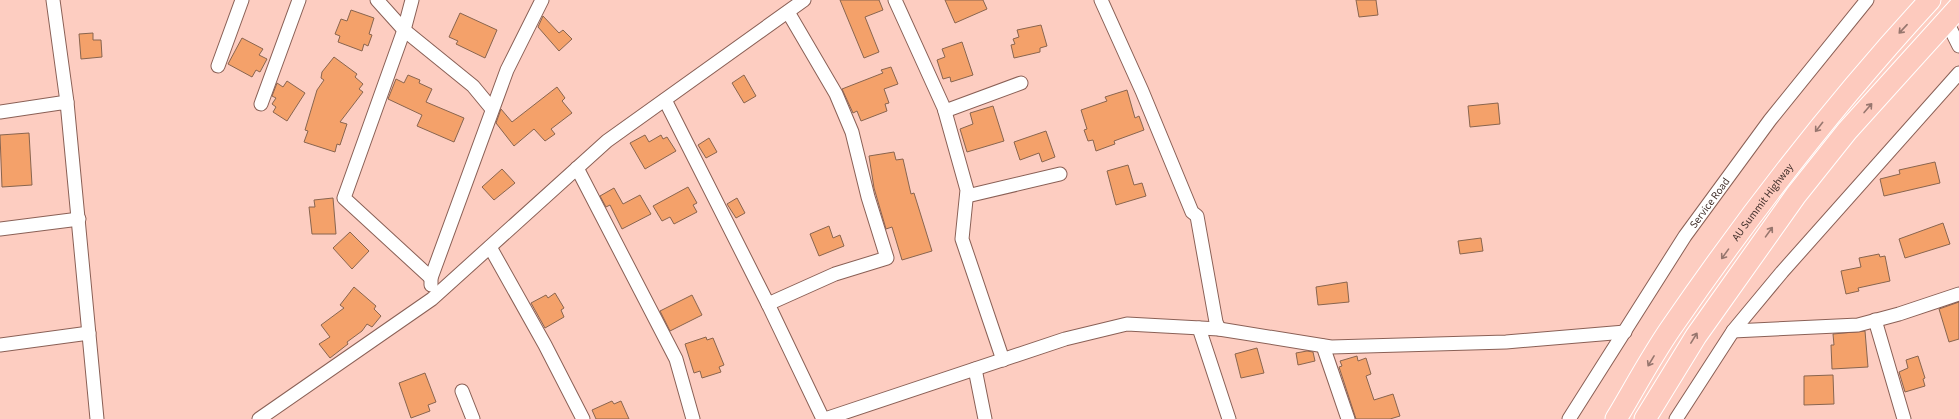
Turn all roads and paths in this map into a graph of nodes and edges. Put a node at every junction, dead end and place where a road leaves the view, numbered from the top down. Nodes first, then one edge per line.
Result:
1 (53, 0) edge
2 (242, 0) edge
3 (299, 0) edge
4 (377, 0) edge
5 (412, 0) edge
6 (542, 0) edge
7 (804, 0) edge
8 (896, 0) edge
9 (1100, 0) edge
10 (1867, 0) edge
11 (1930, 0) edge
12 (788, 12) junction
13 (1953, 14) edge
14 (404, 30) junction
15 (1959, 46) edge
16 (218, 66) dead end
17 (1959, 73) edge
18 (1021, 83) dead end
19 (665, 100) junction
20 (67, 102) junction
21 (261, 104) dead end
22 (492, 109) junction
23 (945, 111) junction
24 (0, 112) edge
25 (577, 168) junction
26 (1060, 174) dead end
27 (967, 196) junction
28 (79, 220) junction
29 (0, 229) edge
30 (490, 247) junction
31 (431, 278) junction
32 (1959, 294) edge
33 (432, 298) junction
34 (768, 304) junction
35 (1875, 320) junction
36 (1199, 328) junction
37 (1220, 329) junction
38 (1733, 331) junction
39 (1625, 332) junction
40 (89, 333) junction
41 (0, 345) edge
42 (1323, 346) junction
43 (1003, 360) junction
44 (975, 369) junction
45 (462, 391) dead end
46 (97, 419) edge
47 (259, 419) edge
48 (473, 419) edge
49 (583, 419) edge
50 (693, 419) edge
51 (824, 419) edge
52 (985, 419) edge
53 (1228, 419) edge
54 (1348, 419) edge
55 (1569, 419) edge
56 (1616, 419) edge
57 (1645, 419) edge
58 (1676, 419) edge
59 (1904, 419) edge

1 - 20 street
2 - 16 street
3 - 21 street
4 - 14 street
5 - 14 street
6 - 22 street
7 - 12 street
8 - 23 street
9 - 37 street
10 - 39 street, Service Road
11 -> 56 main road, AU Summit Highway
12 - 19 street
12 - 34 street
13 - 15 street
57 -> 13 main road, AU Summit Highway
14 - 22 street
14 - 31 street
17 - 38 street
18 - 23 street
19 - 25 street
19 - 34 street
20 - 24 street
20 - 28 street
22 - 31 street
23 - 27 street
25 - 30 street
25 - 50 street
26 - 27 street
27 - 43 street
28 - 29 street
28 - 40 street
30 - 33 street
30 - 49 street
31 - 33 street
32 - 35 street
33 - 47 street
34 - 51 street
35 - 38 street
35 - 59 street
36 - 37 street
36 - 43 street
36 - 53 street
37 - 42 street
38 - 58 street
39 - 42 street
39 - 55 street, Service Road
40 - 41 street
40 - 46 street
42 - 54 street
43 - 44 street
44 - 51 street
44 - 52 street
45 - 48 street

